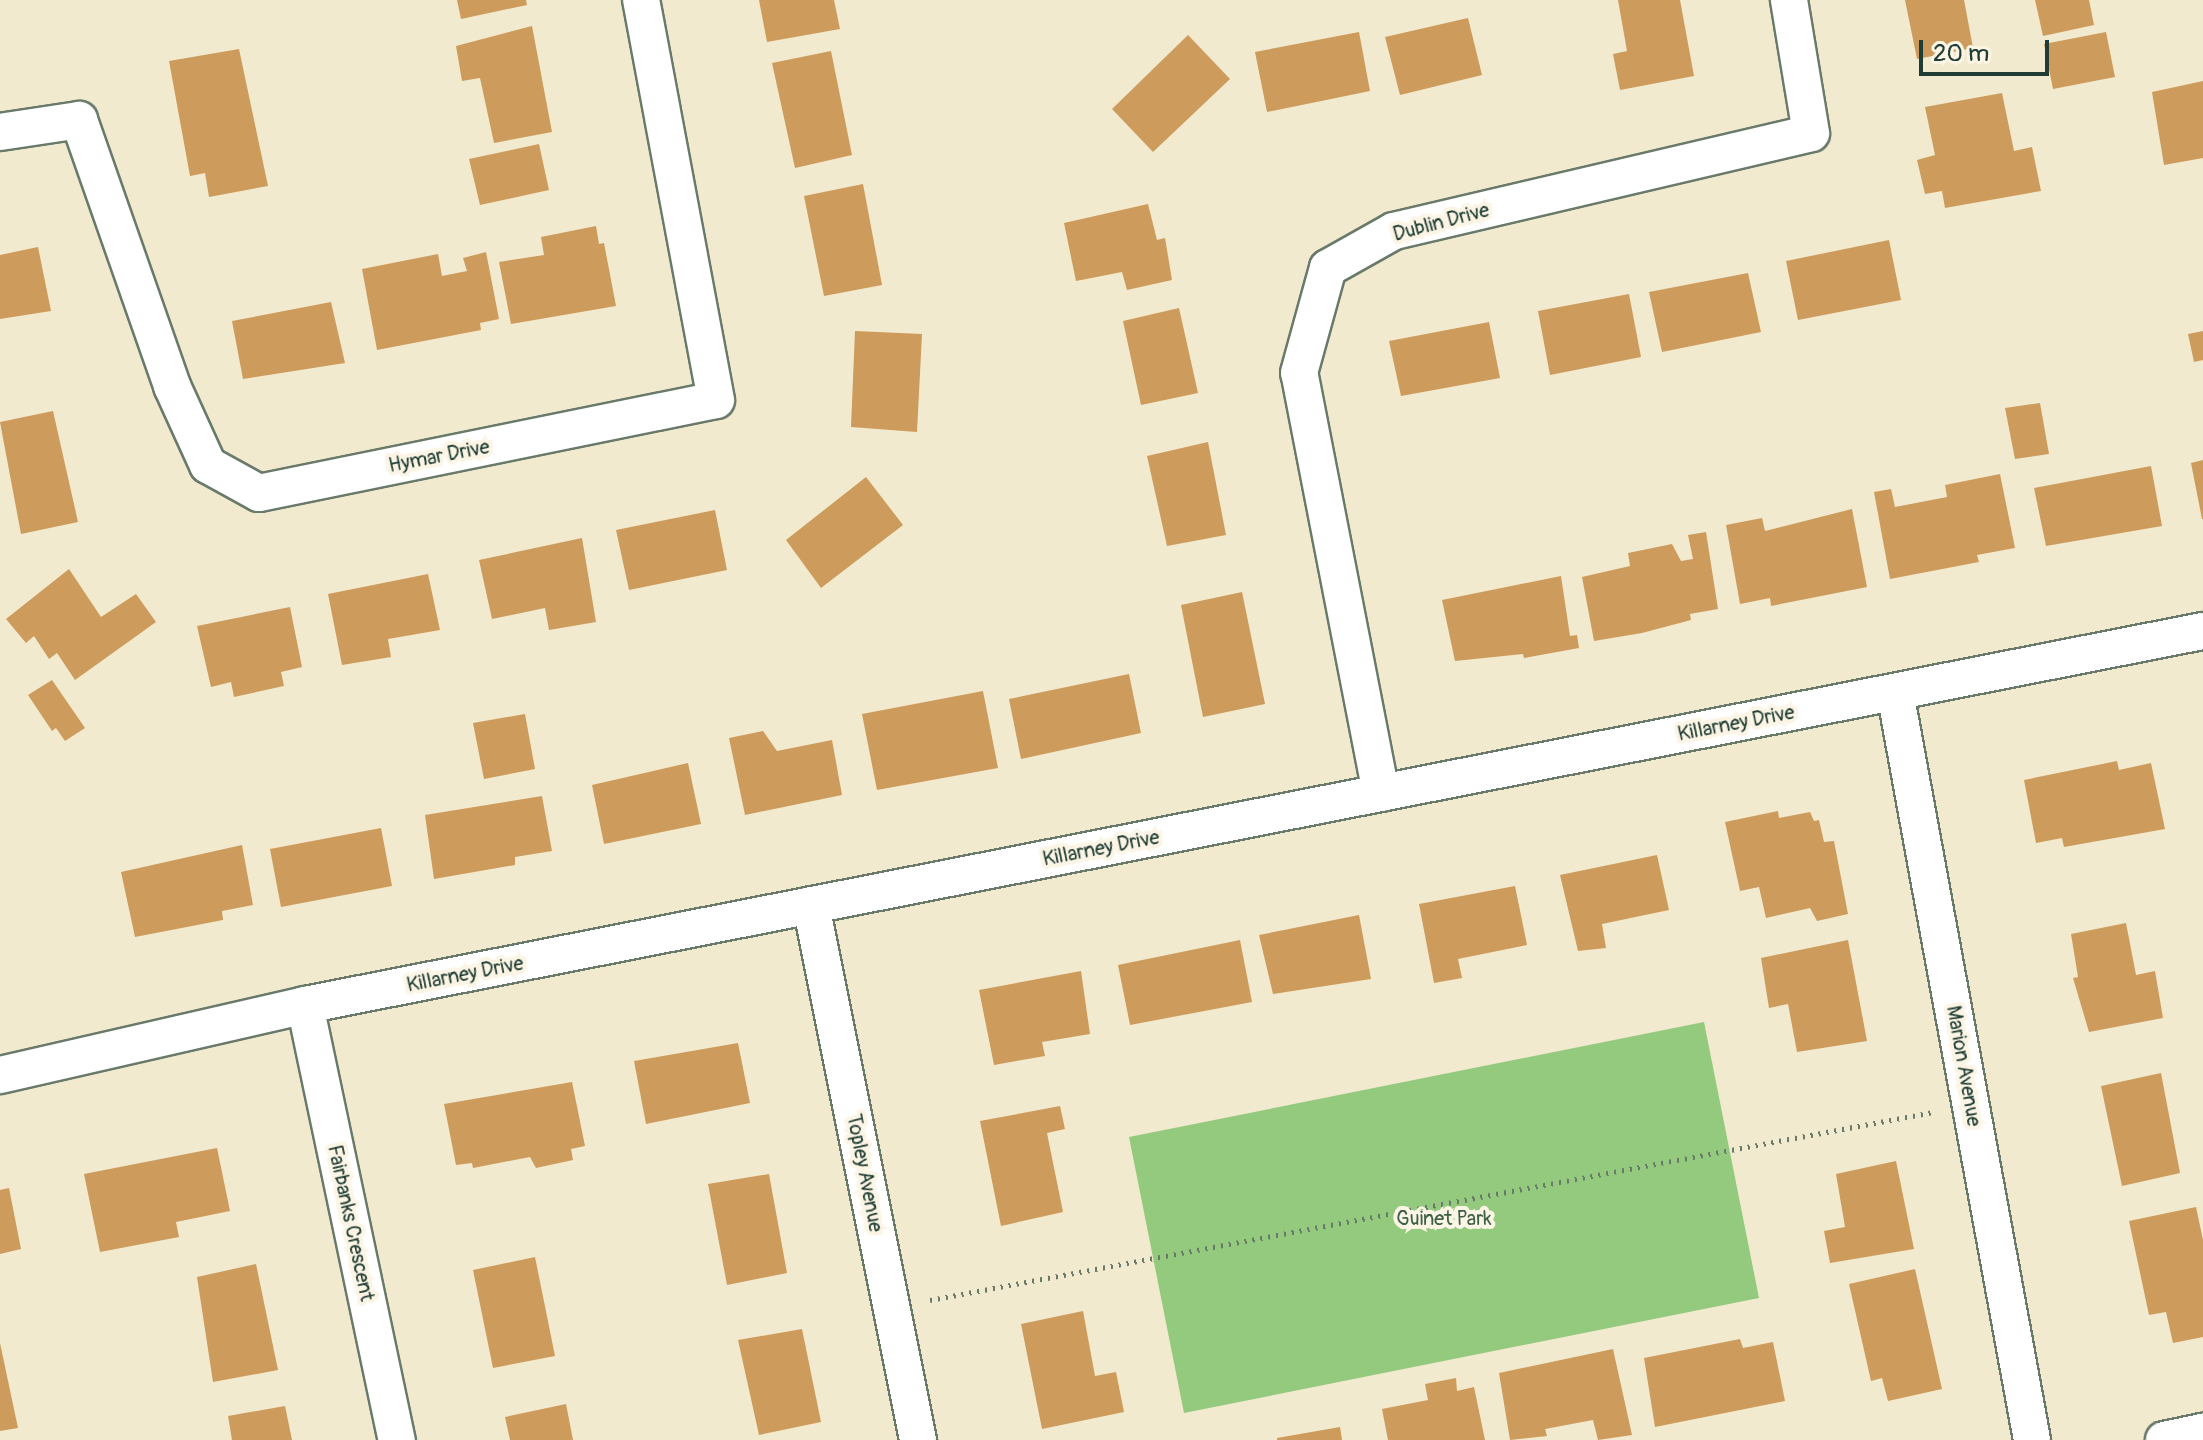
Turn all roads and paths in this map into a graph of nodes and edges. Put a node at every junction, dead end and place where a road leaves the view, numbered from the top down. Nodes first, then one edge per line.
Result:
1 (641, 0) edge
2 (1789, 0) edge
3 (0, 132) edge
4 (2203, 631) edge
5 (1895, 692) junction
6 (1381, 793) junction
7 (811, 905) junction
8 (305, 1005) junction
9 (0, 1075) edge
10 (1971, 1105) junction
11 (891, 1307) junction
12 (2203, 1432) edge
13 (397, 1440) edge
14 (918, 1440) edge
15 (2032, 1440) edge
16 (2164, 1440) edge

1 - 3 street, Hymar Drive
2 - 6 street, Dublin Drive
4 - 5 street, Killarney Drive
5 - 6 street, Killarney Drive
5 - 10 street, Marion Avenue
6 - 7 street, Killarney Drive
7 - 8 street, Killarney Drive
7 - 11 street, Topley Avenue
8 - 9 street, Killarney Drive
8 - 13 street, Fairbanks Crescent
10 - 11 path
10 - 15 street, Marion Avenue
11 - 14 street, Topley Avenue
12 - 16 street

